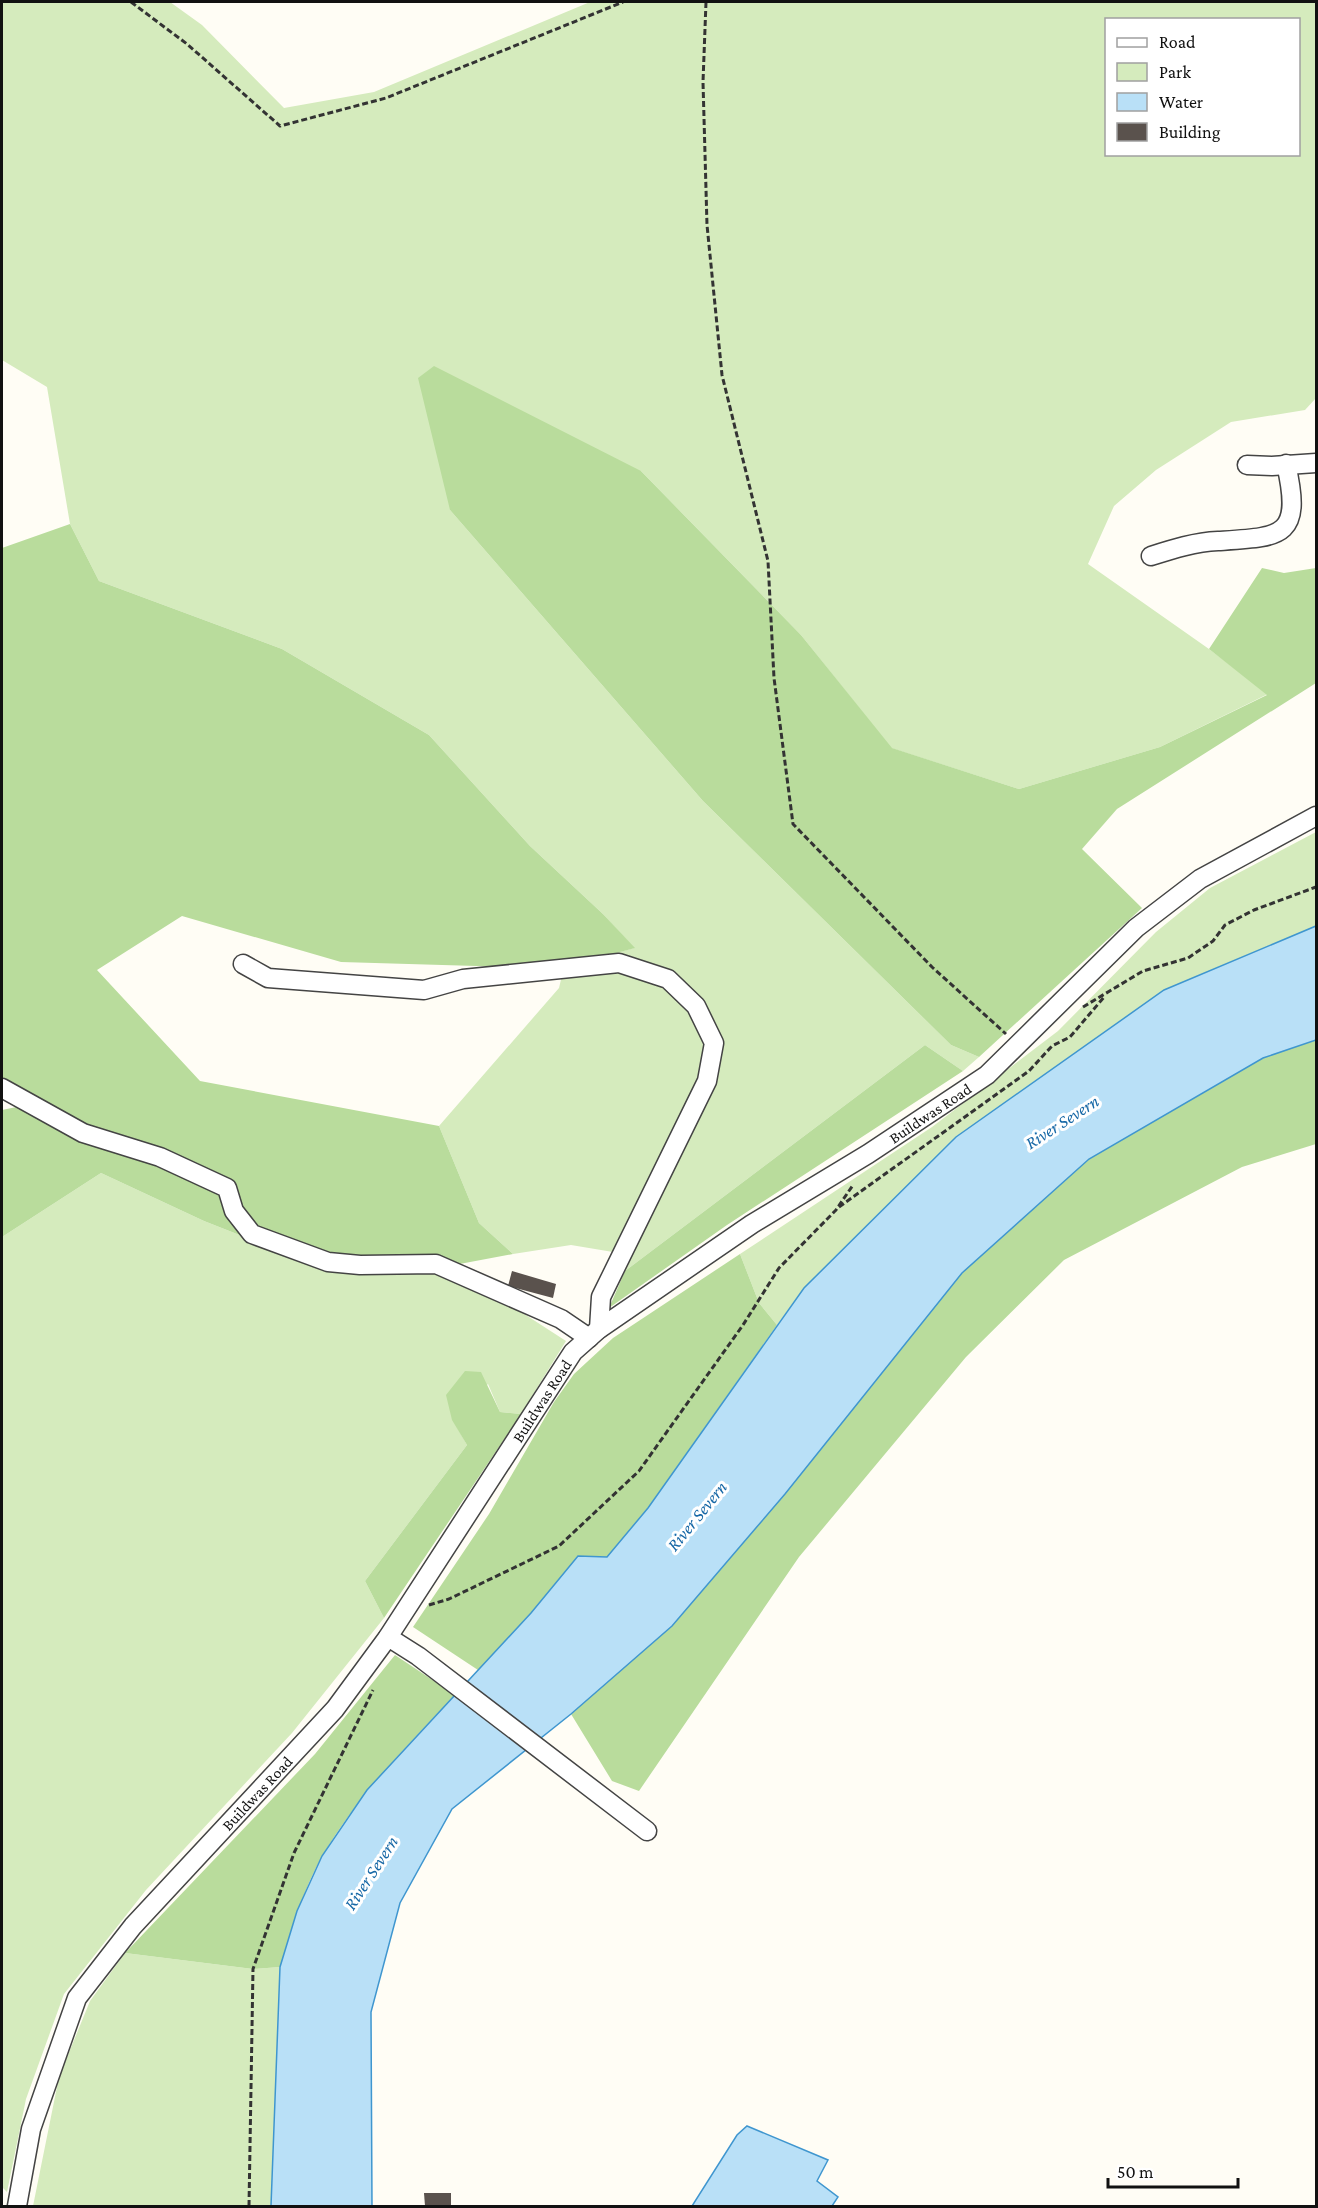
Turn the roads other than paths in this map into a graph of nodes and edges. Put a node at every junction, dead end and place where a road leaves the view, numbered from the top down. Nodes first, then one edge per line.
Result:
1 (1317, 463) edge
2 (1286, 464) junction
3 (1247, 465) dead end
4 (1151, 556) dead end
5 (1317, 816) edge
6 (243, 964) dead end
7 (2, 1088) edge
8 (594, 1334) junction
9 (388, 1637) junction
10 (647, 1831) dead end
11 (17, 2206) edge

1 - 2 street
2 - 3 street
2 - 4 street
5 - 8 street, Buildwas Road
6 - 8 street
7 - 8 street
8 - 9 street, Buildwas Road
9 - 10 street
9 - 11 street, Buildwas Road

